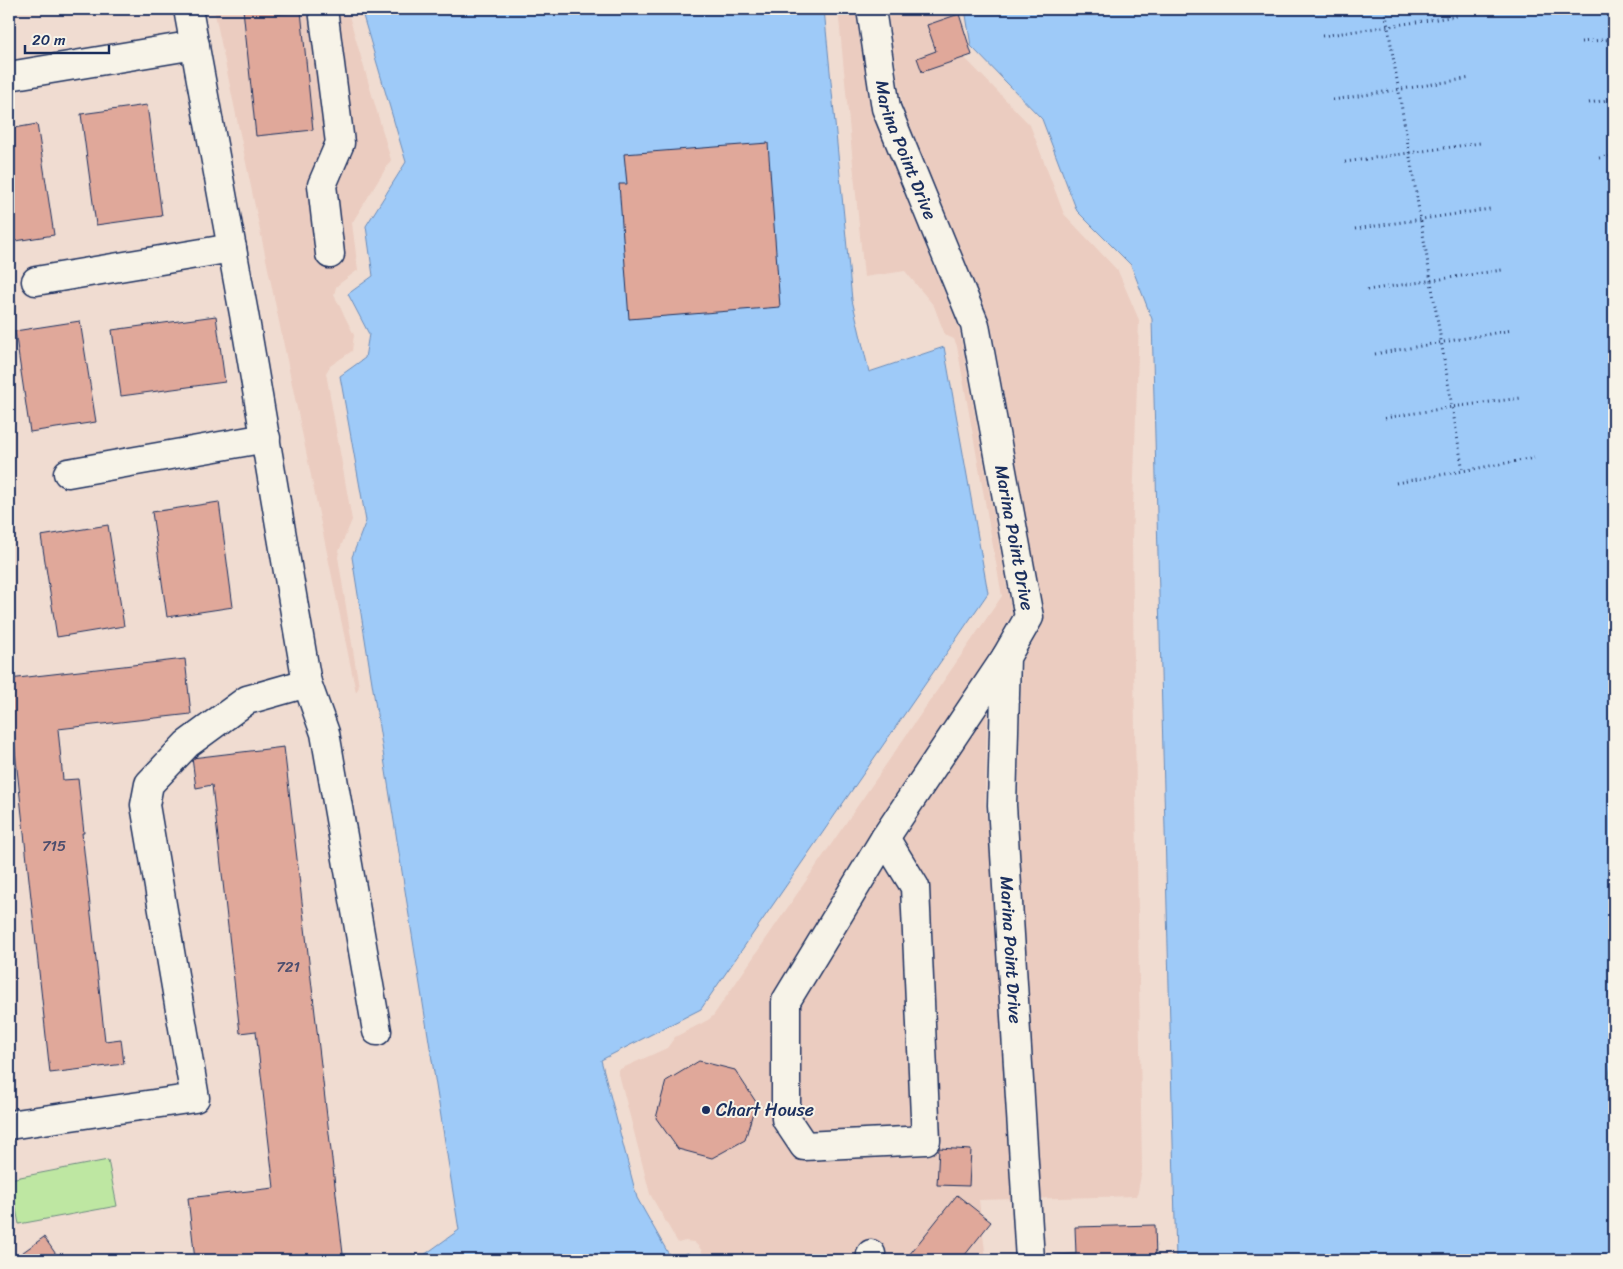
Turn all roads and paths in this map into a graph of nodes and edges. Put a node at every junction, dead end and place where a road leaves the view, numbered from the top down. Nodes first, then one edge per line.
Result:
1 (188, 9) edge
2 (323, 9) edge
3 (871, 9) edge
4 (1385, 9) edge
5 (1457, 16) dead end
6 (1388, 26) junction
7 (1322, 36) dead end
8 (1614, 39) edge
9 (1581, 42) dead end
10 (195, 45) junction
11 (9, 76) edge
12 (1471, 78) dead end
13 (1399, 90) junction
14 (1614, 99) edge
15 (1333, 100) dead end
16 (1589, 103) dead end
17 (1480, 143) dead end
18 (1410, 153) junction
19 (1614, 156) edge
20 (1599, 158) dead end
21 (1345, 162) dead end
22 (1490, 209) dead end
23 (1614, 214) edge
24 (1607, 215) dead end
25 (1421, 218) junction
26 (1355, 228) dead end
27 (232, 248) junction
28 (330, 254) dead end
29 (1502, 270) dead end
30 (36, 281) dead end
31 (1431, 281) junction
32 (1367, 290) dead end
33 (1512, 330) dead end
34 (1442, 342) junction
35 (1374, 354) dead end
36 (1521, 398) dead end
37 (1452, 407) junction
38 (1385, 418) dead end
39 (266, 438) junction
40 (1534, 458) dead end
41 (1463, 471) junction
42 (68, 473) dead end
43 (1396, 483) dead end
44 (1006, 657) junction
45 (307, 683) junction
46 (885, 838) junction
47 (377, 1031) dead end
48 (9, 1125) edge
49 (1030, 1260) edge

1 - 10 street
2 - 28 street
3 - 44 street, Marina Point Drive
4 - 6 path
5 - 6 path
6 - 7 path
6 - 13 path
8 - 9 path
10 - 11 street
10 - 27 street
12 - 13 path
13 - 15 path
13 - 18 path
14 - 16 path
17 - 18 path
18 - 21 path
18 - 25 path
19 - 20 path
22 - 25 path
23 - 24 path
25 - 26 path
25 - 31 path
27 - 30 street
27 - 39 street
29 - 31 path
31 - 32 path
31 - 34 path
33 - 34 path
34 - 35 path
34 - 37 path
36 - 37 path
37 - 38 path
37 - 41 path
39 - 42 street
39 - 45 street
40 - 41 path
41 - 43 path
44 - 46 street
44 - 49 street, Marina Point Drive
45 - 47 street
45 - 48 street
46 - 46 street

